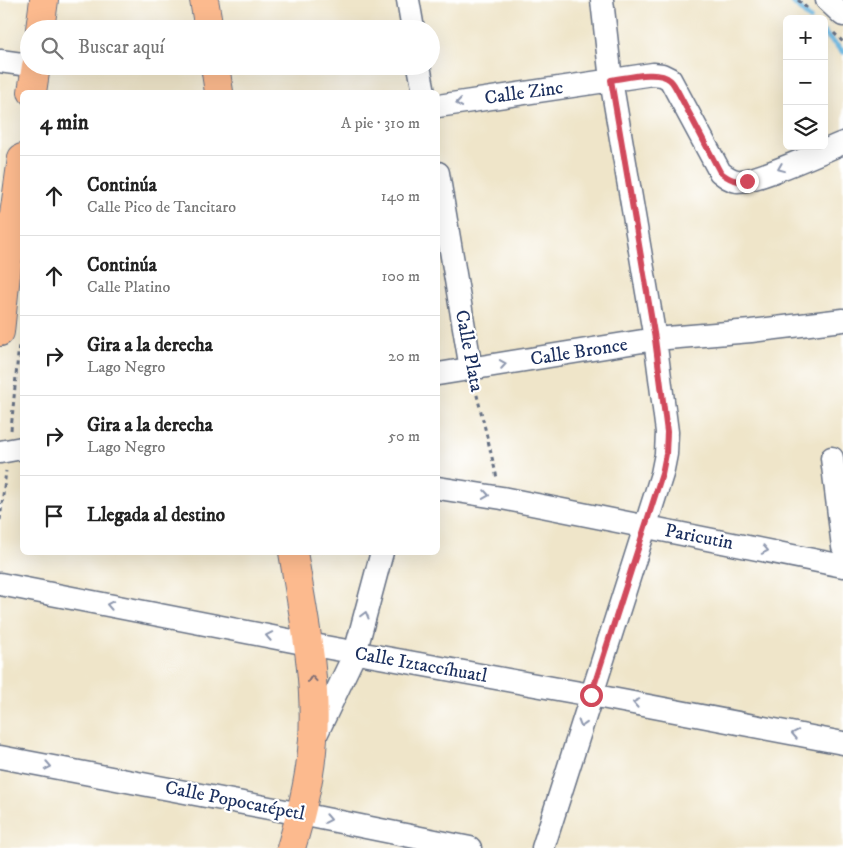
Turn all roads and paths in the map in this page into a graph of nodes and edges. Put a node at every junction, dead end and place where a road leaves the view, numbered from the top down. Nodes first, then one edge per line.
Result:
1 (44, 0) edge
2 (204, 0) edge
3 (408, 0) edge
4 (602, 0) edge
5 (41, 20) edge
6 (207, 20) edge
7 (411, 20) edge
8 (0, 61) edge
9 (20, 64) edge
10 (35, 75) edge
11 (216, 75) edge
12 (421, 75) edge
13 (611, 80) junction
14 (32, 90) edge
15 (219, 90) edge
16 (424, 90) edge
17 (440, 106) edge
18 (843, 143) edge
19 (20, 174) edge
20 (440, 185) edge
21 (4, 264) edge
22 (843, 320) edge
23 (10, 334) edge
24 (655, 339) junction
25 (471, 369) junction
26 (440, 374) edge
27 (10, 450) edge
28 (832, 458) dead end
29 (440, 488) edge
30 (502, 498) junction
31 (0, 520) edge
32 (646, 526) junction
33 (843, 547) edge
34 (293, 555) edge
35 (381, 555) edge
36 (843, 566) edge
37 (0, 584) edge
38 (308, 644) junction
39 (355, 653) junction
40 (591, 695) junction
41 (313, 740) junction
42 (843, 743) edge
43 (0, 757) edge
44 (301, 814) junction
45 (290, 848) edge
46 (470, 848) edge
47 (543, 848) edge

1 - 5 main road
2 - 6 main road
3 - 7 street
4 - 13 street
8 - 9 street
10 - 14 main road
11 - 15 main road
12 - 16 street
13 -> 17 street, Calle Zinc
18 -> 13 street, Calle Zinc
13 - 24 street
19 - 21 main road
20 - 25 street, Calle Plata
21 - 23 main road
22 - 24 street, Calle Bronce
23 - 27 path
25 -> 24 street, Calle Bronce
24 - 32 street
25 - 26 street, Calle Bronce
25 - 30 path, Calle Plata
27 - 31 path
28 - 33 street
29 -> 30 street, Paricutin
30 - 32 street, Paricutin
32 -> 36 street, Paricutin
32 - 40 street
34 - 38 main road
39 -> 35 street
38 -> 37 street, Calle Iztaccíhuatl
38 - 39 street, Calle Iztaccíhuatl
41 -> 38 main road
39 - 40 street, Calle Iztaccíhuatl
39 - 41 street
42 -> 40 street, Calle Iztaccíhuatl
40 -> 47 street
41 - 44 main road
43 -> 44 street, Calle Popocatépetl
44 - 45 main road
44 -> 46 street, Calle Popocatépetl

